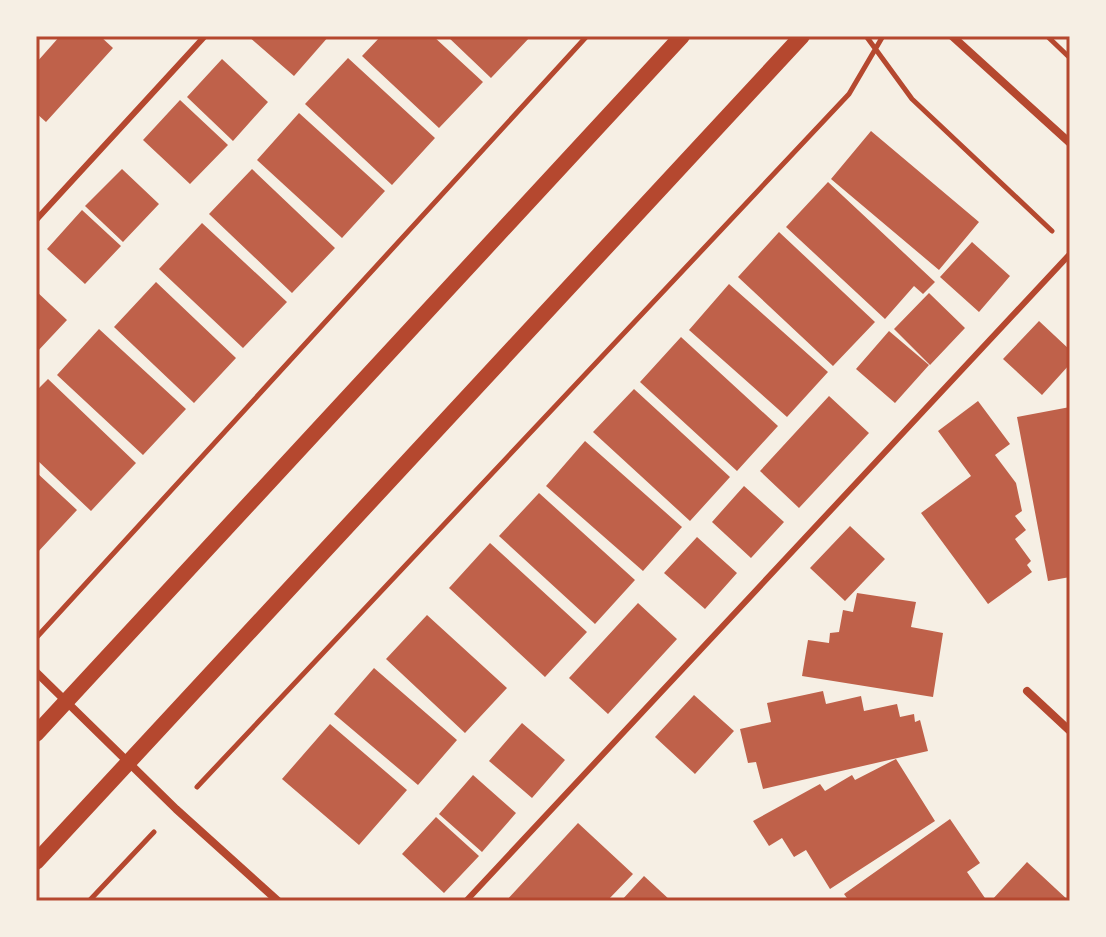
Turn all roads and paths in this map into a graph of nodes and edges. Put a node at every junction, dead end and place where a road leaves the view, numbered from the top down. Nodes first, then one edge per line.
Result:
1 (205, 36) edge
2 (587, 36) edge
3 (682, 36) edge
4 (802, 36) edge
5 (866, 36) edge
6 (883, 36) edge
7 (952, 36) edge
8 (1047, 36) edge
9 (876, 44) junction
10 (1070, 58) edge
11 (1070, 143) edge
12 (36, 220) edge
13 (1059, 237) dead end
14 (1070, 254) edge
15 (36, 638) edge
16 (36, 672) edge
17 (1027, 691) dead end
18 (67, 701) junction
19 (1070, 731) edge
20 (36, 734) edge
21 (224, 758) dead end
22 (128, 763) junction
23 (128, 859) dead end
24 (36, 862) edge
25 (89, 901) edge
26 (278, 901) edge
27 (466, 901) edge

1 - 12 lane
2 - 15 path
3 - 18 main road
4 - 22 main road
5 - 9 path
6 - 9 path
7 - 11 street
8 - 10 path
9 - 13 path
9 - 21 path
14 - 27 lane
16 - 18 street
17 - 19 street
18 - 20 main road
18 - 22 street
22 - 24 main road
22 - 26 street
23 - 25 path

